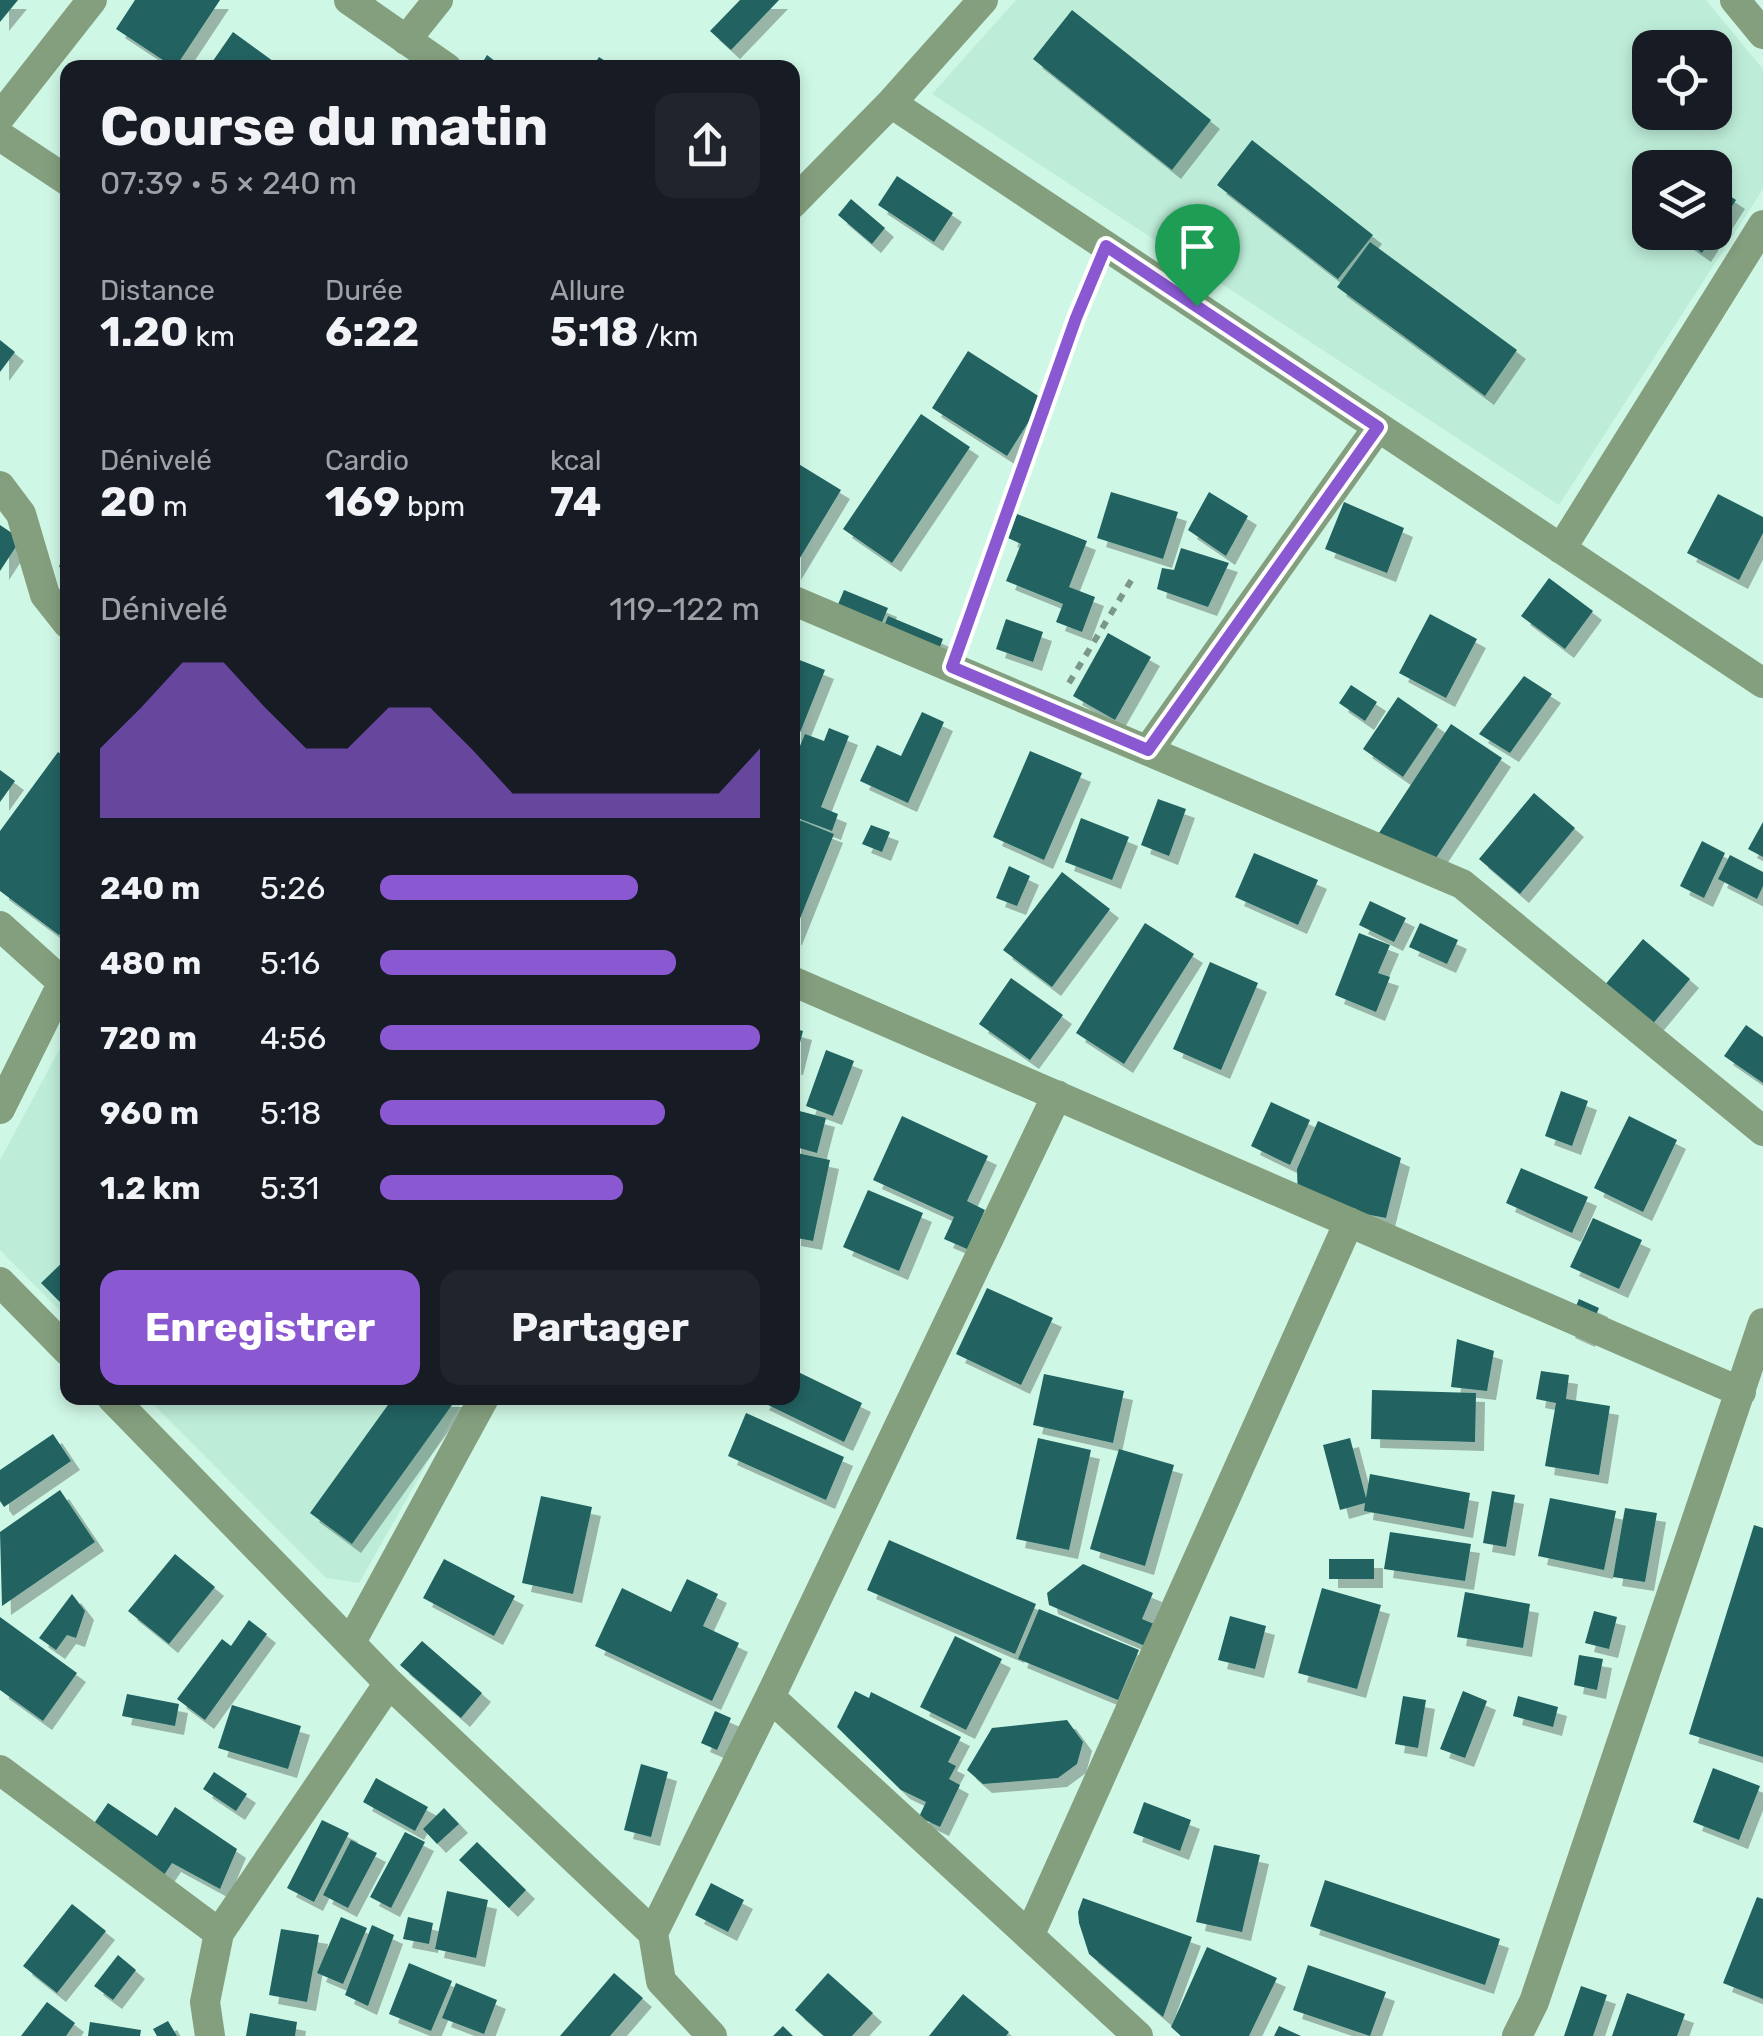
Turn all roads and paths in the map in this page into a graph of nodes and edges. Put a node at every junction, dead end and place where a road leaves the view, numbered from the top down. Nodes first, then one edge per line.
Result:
1 (92, 0) edge
2 (349, 0) edge
3 (438, 0) edge
4 (983, 0) edge
5 (1735, 0) edge
6 (1763, 34) edge
7 (406, 40) junction
8 (435, 60) edge
9 (891, 102) junction
10 (0, 118) edge
11 (0, 136) edge
12 (60, 176) edge
13 (800, 196) edge
14 (1763, 225) edge
15 (1106, 246) junction
16 (1378, 427) junction
17 (0, 486) edge
18 (1561, 549) junction
19 (1135, 574) dead end
20 (800, 603) edge
21 (60, 614) edge
22 (952, 667) junction
23 (1763, 683) edge
24 (1053, 710) junction
25 (1148, 750) junction
26 (0, 926) edge
27 (60, 973) edge
28 (60, 984) edge
29 (800, 984) edge
30 (1057, 1096) junction
31 (0, 1108) edge
32 (1763, 1131) edge
33 (1349, 1222) junction
34 (0, 1282) edge
35 (1763, 1322) edge
36 (60, 1343) edge
37 (1740, 1392) junction
38 (119, 1405) edge
39 (480, 1405) edge
40 (350, 1642) junction
41 (388, 1683) junction
42 (770, 1698) junction
43 (0, 1770) edge
44 (219, 1933) junction
45 (653, 1933) junction
46 (1030, 1934) junction
47 (210, 2036) edge
48 (712, 2036) edge
49 (1138, 2036) edge
50 (1518, 2036) edge

1 - 10 street
2 - 7 street
3 - 7 street
4 - 9 street
5 - 6 street
7 - 8 street
9 - 13 street
9 - 15 street
11 - 12 street
14 - 18 street
15 - 16 street
15 - 22 path
16 - 18 street
16 - 25 street
17 - 21 street
18 - 23 street
19 - 24 path
20 - 22 street
22 - 24 street
24 - 25 street
25 - 32 street
26 - 27 street
28 - 31 street
29 - 30 street
30 - 33 street
30 - 42 street
33 - 37 street
33 - 46 street
34 - 36 street
35 - 37 street
37 - 50 street
38 - 40 street
39 - 40 street
40 - 41 street
41 - 44 street
41 - 45 street
42 - 45 street
42 - 46 street
43 - 44 street
44 - 47 street
45 - 48 street
46 - 49 street

